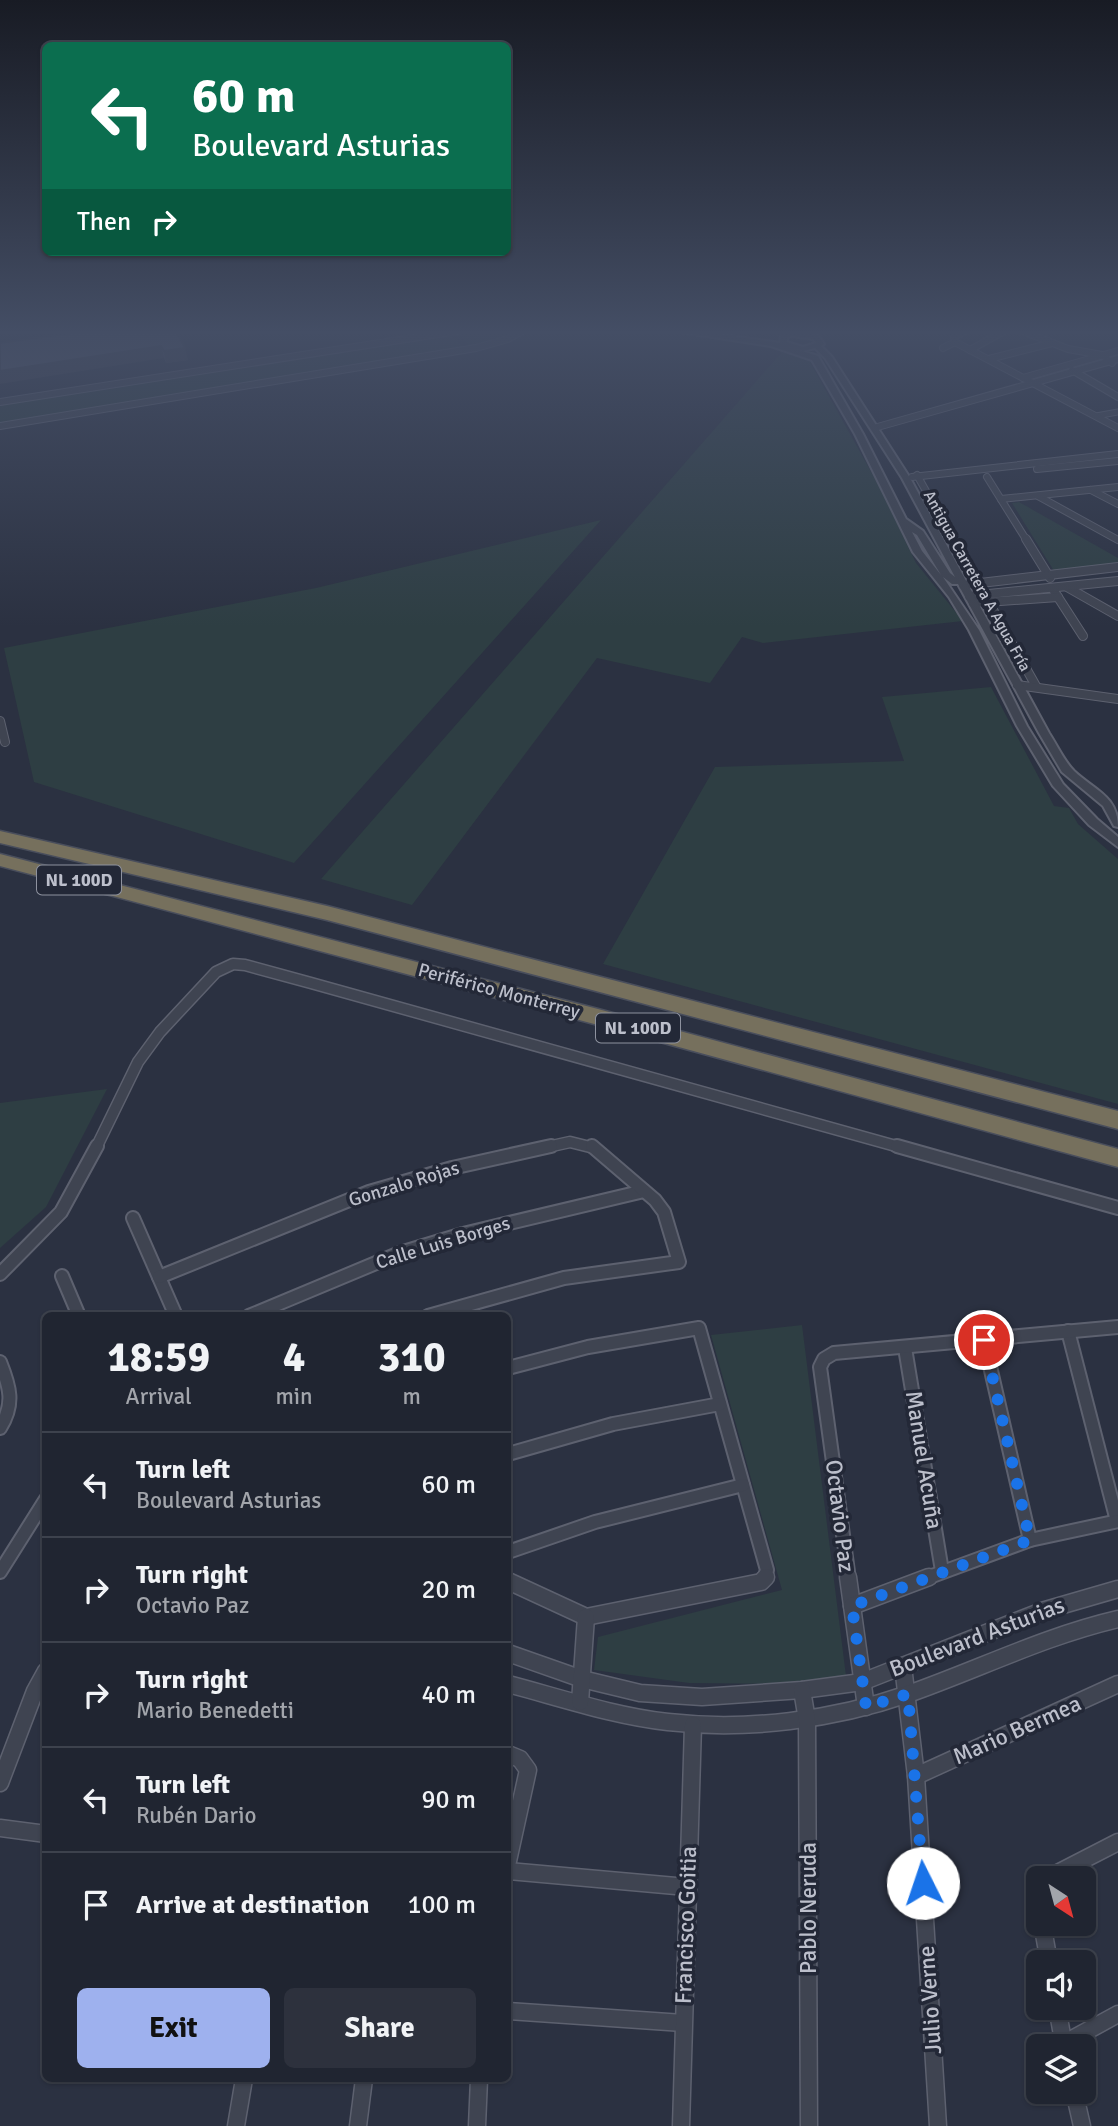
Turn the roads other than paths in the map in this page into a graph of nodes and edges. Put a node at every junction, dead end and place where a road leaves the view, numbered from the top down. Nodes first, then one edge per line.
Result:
1 (856, 429) edge
2 (875, 429) edge
3 (859, 434) junction
4 (1118, 454) edge
5 (1118, 461) edge
6 (985, 473) junction
7 (905, 478) junction
8 (919, 478) junction
9 (886, 487) junction
10 (1118, 487) edge
11 (1091, 490) junction
12 (1037, 495) junction
13 (1001, 499) junction
14 (1118, 505) edge
15 (903, 521) junction
16 (1118, 540) edge
17 (1118, 567) edge
18 (1118, 572) edge
19 (1050, 581) junction
20 (1118, 581) edge
21 (1067, 587) junction
22 (984, 592) junction
23 (968, 593) junction
24 (1058, 597) junction
25 (1118, 616) edge
26 (1083, 636) dead end
27 (1017, 685) junction
28 (1036, 686) junction
29 (1118, 699) edge
30 (0, 721) edge
31 (5, 742) dead end
32 (1118, 823) edge
33 (0, 837) edge
34 (1118, 843) edge
35 (0, 860) edge
36 (1118, 1120) edge
37 (1118, 1158) edge
38 (644, 1191) junction
39 (1118, 1209) edge
40 (133, 1218) dead end
41 (0, 1275) edge
42 (62, 1276) dead end
43 (159, 1277) junction
44 (77, 1312) edge
45 (174, 1312) edge
46 (259, 1312) edge
47 (442, 1312) edge
48 (1118, 1326) edge
49 (1068, 1331) junction
50 (984, 1340) junction
51 (905, 1349) junction
52 (0, 1362) edge
53 (511, 1367) edge
54 (720, 1404) junction
55 (0, 1428) edge
56 (511, 1453) edge
57 (743, 1485) junction
58 (42, 1505) edge
59 (1118, 1521) edge
60 (1030, 1540) junction
61 (511, 1551) edge
62 (942, 1572) junction
63 (0, 1573) edge
64 (511, 1582) edge
65 (1118, 1589) edge
66 (852, 1606) junction
67 (586, 1617) junction
68 (1118, 1619) edge
69 (511, 1654) edge
70 (903, 1666) junction
71 (42, 1678) edge
72 (582, 1679) junction
73 (862, 1682) junction
74 (1118, 1684) edge
75 (511, 1685) edge
76 (803, 1690) junction
77 (908, 1694) junction
78 (580, 1702) junction
79 (866, 1707) junction
80 (807, 1720) junction
81 (693, 1725) junction
82 (511, 1755) edge
83 (916, 1776) junction
84 (0, 1783) edge
85 (0, 1828) edge
86 (42, 1833) edge
87 (1118, 1842) edge
88 (511, 1848) edge
89 (1071, 1866) edge
90 (511, 1871) edge
91 (687, 1887) junction
92 (511, 2011) edge
93 (1118, 2014) edge
94 (683, 2023) junction
95 (1083, 2034) edge
96 (243, 2082) edge
97 (364, 2082) edge
98 (479, 2082) edge
99 (1077, 2104) edge
100 (1081, 2123) edge
101 (236, 2126) edge
102 (358, 2126) edge
103 (477, 2126) edge
104 (681, 2126) edge
105 (809, 2126) edge
106 (938, 2126) edge

1 - 3 street
2 - 7 street, Antigua Carretera A Agua Fría
3 - 7 street
3 - 9 street
4 - 6 street
5 - 6 street
6 - 8 street
6 - 13 street
7 - 8 street
7 - 9 street
7 - 23 street, Antigua Carretera A Agua Fría
8 - 22 street, Antigua Carretera A Agua Fría
9 - 15 street
10 - 11 street
11 - 12 street
11 - 14 street
12 - 13 street
12 - 16 street
13 - 19 street
15 - 23 street
15 - 34 street
17 - 19 street
18 - 19 street
19 - 21 street
19 - 22 street
19 - 22 street
19 - 24 street
20 - 21 street
21 - 25 street
22 - 23 street
22 - 23 street
22 - 24 street
22 - 28 street, Antigua Carretera A Agua Fría
23 - 27 street, Antigua Carretera A Agua Fría
24 - 26 street
27 - 28 street
27 - 32 street, Antigua Carretera A Agua Fría
28 - 29 street
30 - 31 street
33 - 36 highway, Periférico Monterrey / NL 100D
35 - 37 highway, Periférico Monterrey / NL 100D
38 - 43 street, Gonzalo Rojas
38 - 46 street, Calle Luis Borges
38 - 47 street, Gonzalo Rojas
39 - 41 street
40 - 43 street
42 - 44 street
43 - 45 street
48 - 49 street
49 - 50 street
49 - 59 street
50 - 51 street
50 - 60 street
51 - 62 street, Manuel Acuña
51 - 66 street, Octavio Paz
52 - 55 street
53 - 54 street
54 - 56 street
54 - 57 street
57 - 61 street
57 - 67 street
58 - 63 street
59 - 60 street
60 - 62 street
62 - 66 street
64 - 67 street
65 - 70 street, Boulevard Asturias
66 - 73 street, Octavio Paz
67 - 72 street
68 - 77 street, Boulevard Asturias
69 - 72 street, Boulevard Asturias
70 - 73 street, Boulevard Asturias
70 - 77 street, Julio Verne
71 - 84 street
72 - 76 street, Boulevard Asturias
72 - 78 street
73 - 76 street, Boulevard Asturias
73 - 79 street, Octavio Paz
74 - 83 street, Mario Bermea
75 - 78 street, Boulevard Asturias
76 - 80 street, Pablo Neruda
77 - 79 street, Boulevard Asturias
77 - 83 street, Julio Verne
78 - 81 street, Boulevard Asturias
79 - 80 street, Boulevard Asturias
80 - 81 street, Boulevard Asturias
80 - 105 street, Pablo Neruda
81 - 91 street, Francisco Goitia
82 - 88 street
83 - 106 street, Julio Verne
85 - 86 street
87 - 89 street
90 - 91 street
91 - 94 street, Francisco Goitia
92 - 94 street
93 - 95 street
94 - 104 street, Francisco Goitia
96 - 101 street
97 - 102 street
98 - 103 street
99 - 100 street

